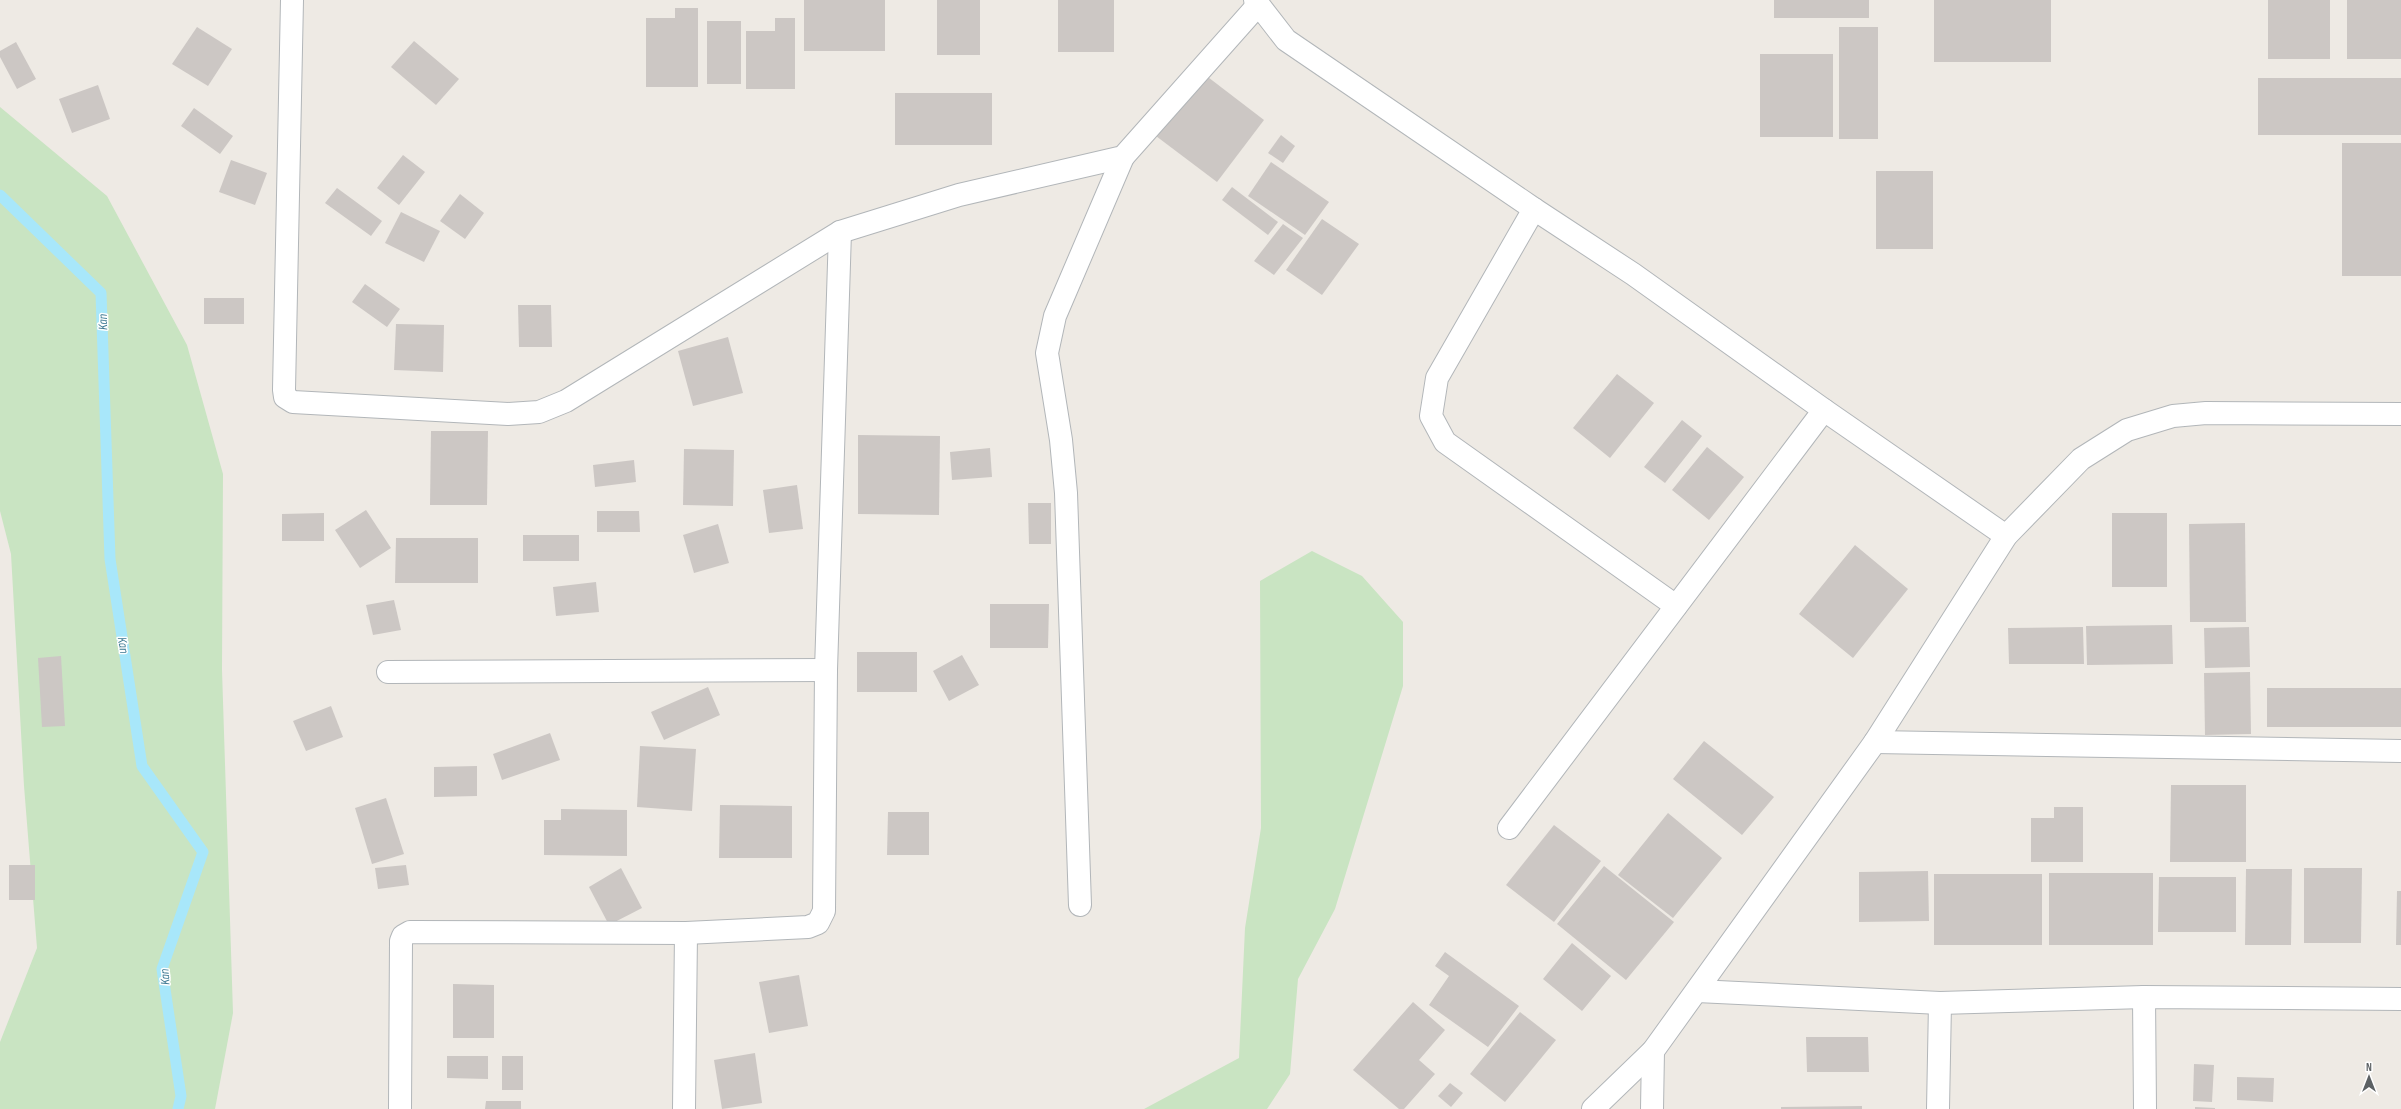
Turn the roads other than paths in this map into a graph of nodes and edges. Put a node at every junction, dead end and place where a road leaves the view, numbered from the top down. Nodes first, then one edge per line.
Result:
1 (292, 0) edge
2 (1257, 3) edge
3 (1123, 157) junction
4 (1534, 209) junction
5 (840, 232) junction
6 (1824, 410) junction
7 (2401, 414) edge
8 (2006, 536) junction
9 (1676, 606) junction
10 (826, 670) junction
11 (388, 672) dead end
12 (1875, 742) junction
13 (2401, 751) edge
14 (1509, 828) dead end
15 (1080, 905) dead end
16 (686, 933) junction
17 (1697, 991) junction
18 (2144, 997) junction
19 (2401, 999) edge
20 (1940, 1003) junction
21 (1653, 1051) junction
22 (400, 1109) edge
23 (684, 1109) edge
24 (1593, 1109) edge
25 (1652, 1109) edge
26 (1938, 1109) edge
27 (2145, 1109) edge

1 - 5 street
2 - 3 street
2 - 4 street
3 - 5 street
3 - 15 street
4 - 6 street
4 - 9 street
5 - 10 street
6 - 8 street
6 - 9 street
7 - 8 street
8 - 12 street
9 - 14 street
10 - 11 street
10 - 16 street
12 - 13 street
12 - 17 street
16 - 22 street
16 - 23 street
17 - 20 street
17 - 21 street
18 - 19 street
18 - 20 street
18 - 27 street
20 - 26 street
21 - 24 street
21 - 25 street

